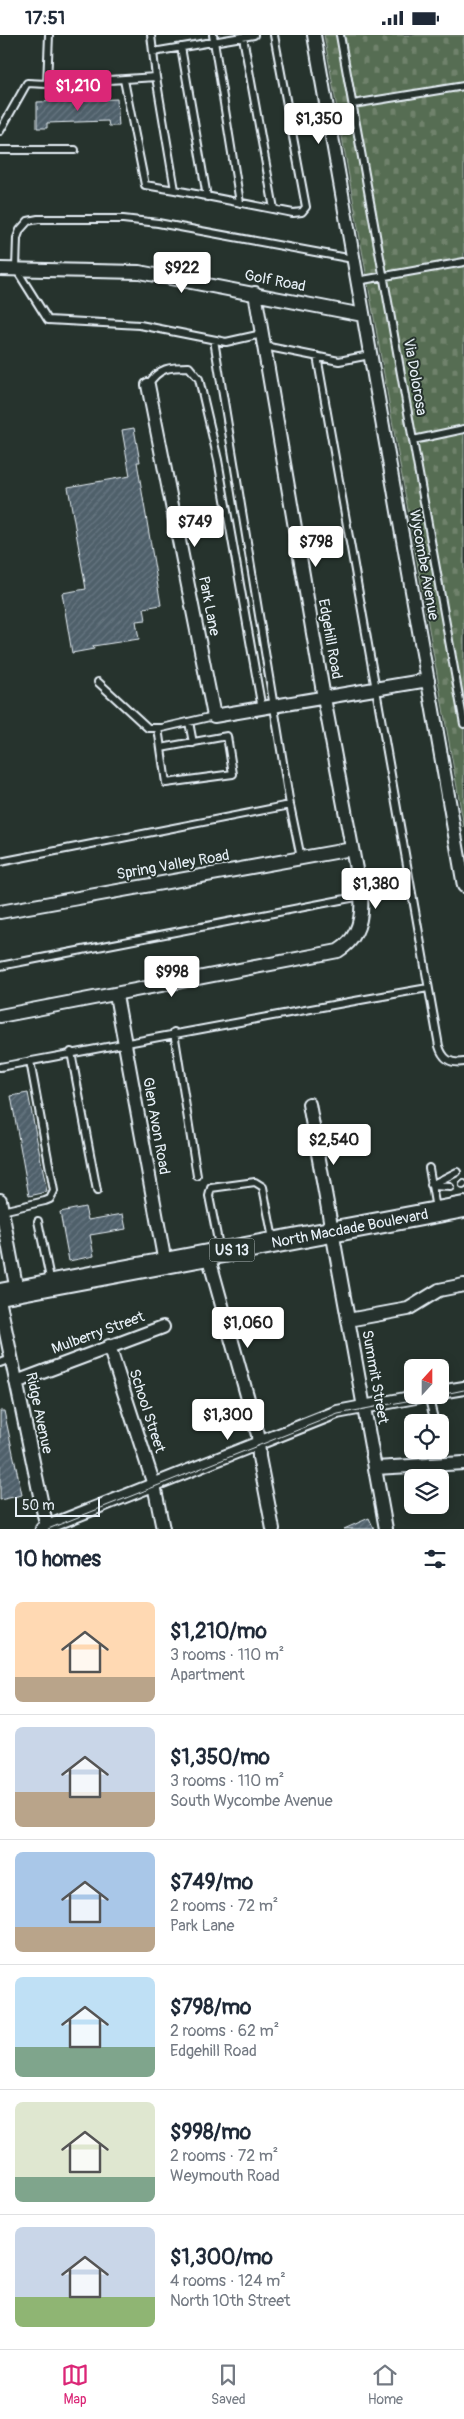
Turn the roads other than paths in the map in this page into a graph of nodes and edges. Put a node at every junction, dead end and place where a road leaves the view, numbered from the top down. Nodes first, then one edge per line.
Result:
1 (49, 35) edge
2 (150, 35) edge
3 (254, 35) edge
4 (274, 35) edge
5 (314, 35) edge
6 (340, 35) edge
7 (243, 37) junction
8 (213, 38) edge
9 (181, 47) junction
10 (153, 52) junction
11 (156, 77) junction
12 (124, 80) junction
13 (47, 84) junction
14 (464, 86) edge
15 (353, 104) junction
16 (0, 131) edge
17 (0, 150) edge
18 (75, 150) dead end
19 (175, 190) junction
20 (208, 197) junction
21 (240, 203) junction
22 (274, 209) junction
23 (353, 255) junction
24 (464, 262) edge
25 (0, 269) edge
26 (16, 269) junction
27 (384, 275) junction
28 (357, 281) junction
29 (255, 293) junction
30 (363, 315) junction
31 (214, 340) junction
32 (263, 340) junction
33 (370, 355) junction
34 (317, 356) junction
35 (148, 385) joint
36 (464, 429) edge
37 (413, 440) junction
38 (428, 680) junction
39 (98, 682) dead end
40 (374, 690) junction
41 (324, 698) junction
42 (275, 707) junction
43 (262, 709) junction
44 (214, 716) junction
45 (189, 722) junction
46 (464, 724) edge
47 (158, 728) junction
48 (193, 743) junction
49 (161, 748) junction
50 (290, 805) junction
51 (352, 849) junction
52 (301, 858) junction
53 (0, 862) edge
54 (464, 886) edge
55 (362, 897) junction
56 (0, 912) edge
57 (0, 966) edge
58 (428, 988) junction
59 (116, 995) junction
60 (0, 1016) edge
61 (174, 1032) junction
62 (125, 1045) junction
63 (71, 1052) junction
64 (30, 1061) junction
65 (464, 1062) edge
66 (0, 1067) edge
67 (309, 1104) dead end
68 (429, 1168) dead end
69 (457, 1172) dead end
70 (197, 1176) dead end
71 (431, 1185) junction
72 (450, 1187) dead end
73 (97, 1191) dead end
74 (1, 1206) edge
75 (464, 1207) edge
76 (437, 1212) junction
77 (38, 1221) dead end
78 (332, 1232) junction
79 (274, 1243) junction
80 (214, 1254) junction
81 (165, 1263) junction
82 (52, 1284) junction
83 (464, 1285) edge
84 (8, 1293) edge
85 (0, 1304) edge
86 (348, 1320) junction
87 (163, 1327) dead end
88 (109, 1346) junction
89 (6, 1361) edge
90 (16, 1382) junction
91 (464, 1388) edge
92 (449, 1390) edge
93 (404, 1399) edge
94 (364, 1407) junction
95 (258, 1445) junction
96 (464, 1463) edge
97 (375, 1469) junction
98 (154, 1486) junction
99 (45, 1528) edge
100 (163, 1529) edge
101 (273, 1529) edge
102 (386, 1529) edge

1 - 13 lane
2 - 10 lane
3 - 7 lane
4 - 22 lane
5 - 23 street, Wycombe Avenue
6 - 15 lane, Via Dolorosa
7 - 8 lane
7 - 22 lane
8 - 9 lane
8 - 21 lane
9 - 10 lane
9 - 20 lane
10 - 11 lane
11 - 12 lane
11 - 19 lane
12 - 13 lane
12 - 19 lane
13 - 16 lane
14 - 15 lane
15 - 27 lane, Via Dolorosa
17 - 18 lane
19 - 20 lane
20 - 21 lane
21 - 22 lane
23 - 26 lane
23 - 28 street, Wycombe Avenue
24 - 27 lane
25 - 26 street, Golf Road
26 - 29 street, Golf Road
26 - 31 lane
27 - 28 lane
27 - 37 lane, Via Dolorosa
28 - 30 street, Wycombe Avenue
29 - 30 street, Golf Road
29 - 32 street, Edgehill Road
30 - 33 street, Wycombe Avenue
31 - 32 lane
31 - 42 lane
32 - 34 lane
32 - 41 street, Edgehill Road
33 - 34 lane
33 - 38 street, Wycombe Avenue
34 - 40 lane
35 - 43 lane
35 - 44 street, Park Lane
36 - 37 lane
37 - 46 lane, Via Dolorosa
38 - 40 street
38 - 54 street, Wycombe Avenue
39 - 47 lane
40 - 41 street
40 - 58 lane
41 - 42 street
41 - 51 street, Edgehill Road
42 - 43 street
42 - 50 lane
43 - 44 street
44 - 45 lane
45 - 47 lane
45 - 48 lane
47 - 49 lane
48 - 49 lane
48 - 49 lane
50 - 52 lane
50 - 53 lane
51 - 52 street, Spring Valley Road
51 - 55 street, Edgehill Road
52 - 56 street, Spring Valley Road
55 - 57 lane
55 - 59 street, Edgehill Road
58 - 61 lane
58 - 65 lane
59 - 60 street
59 - 62 street, Glen Avon Road
61 - 62 lane
61 - 70 lane
62 - 63 lane
62 - 81 street, Glen Avon Road
63 - 64 lane
63 - 73 lane
64 - 66 lane
64 - 74 lane
67 - 78 street, Summit Street
68 - 71 lane
69 - 71 lane
71 - 72 lane
71 - 76 lane
74 - 84 street
75 - 76 main road, North Macdade Boulevard / US 13
76 - 78 main road, North Macdade Boulevard / US 13
77 - 82 lane
78 - 79 main road, North Macdade Boulevard / US 13
78 - 86 street, Summit Street
79 - 80 main road, North Macdade Boulevard / US 13
79 - 80 lane
80 - 81 main road, North Macdade Boulevard / US 13
80 - 95 street
81 - 82 main road, North Macdade Boulevard / US 13
82 - 84 main road, North Macdade Boulevard / US 13
83 - 86 street
85 - 89 street, Ridge Avenue
86 - 94 street, Summit Street
87 - 88 street, Mulberry Street
88 - 90 street, Mulberry Street
88 - 98 street, School Street
89 - 90 street, Ridge Avenue
90 - 99 street, Ridge Avenue
91 - 92 street
93 - 94 street
94 - 95 street
94 - 97 street, Summit Street
95 - 98 street
95 - 101 street
96 - 97 street
97 - 102 street, Summit Street
98 - 99 street
98 - 100 street, School Street

